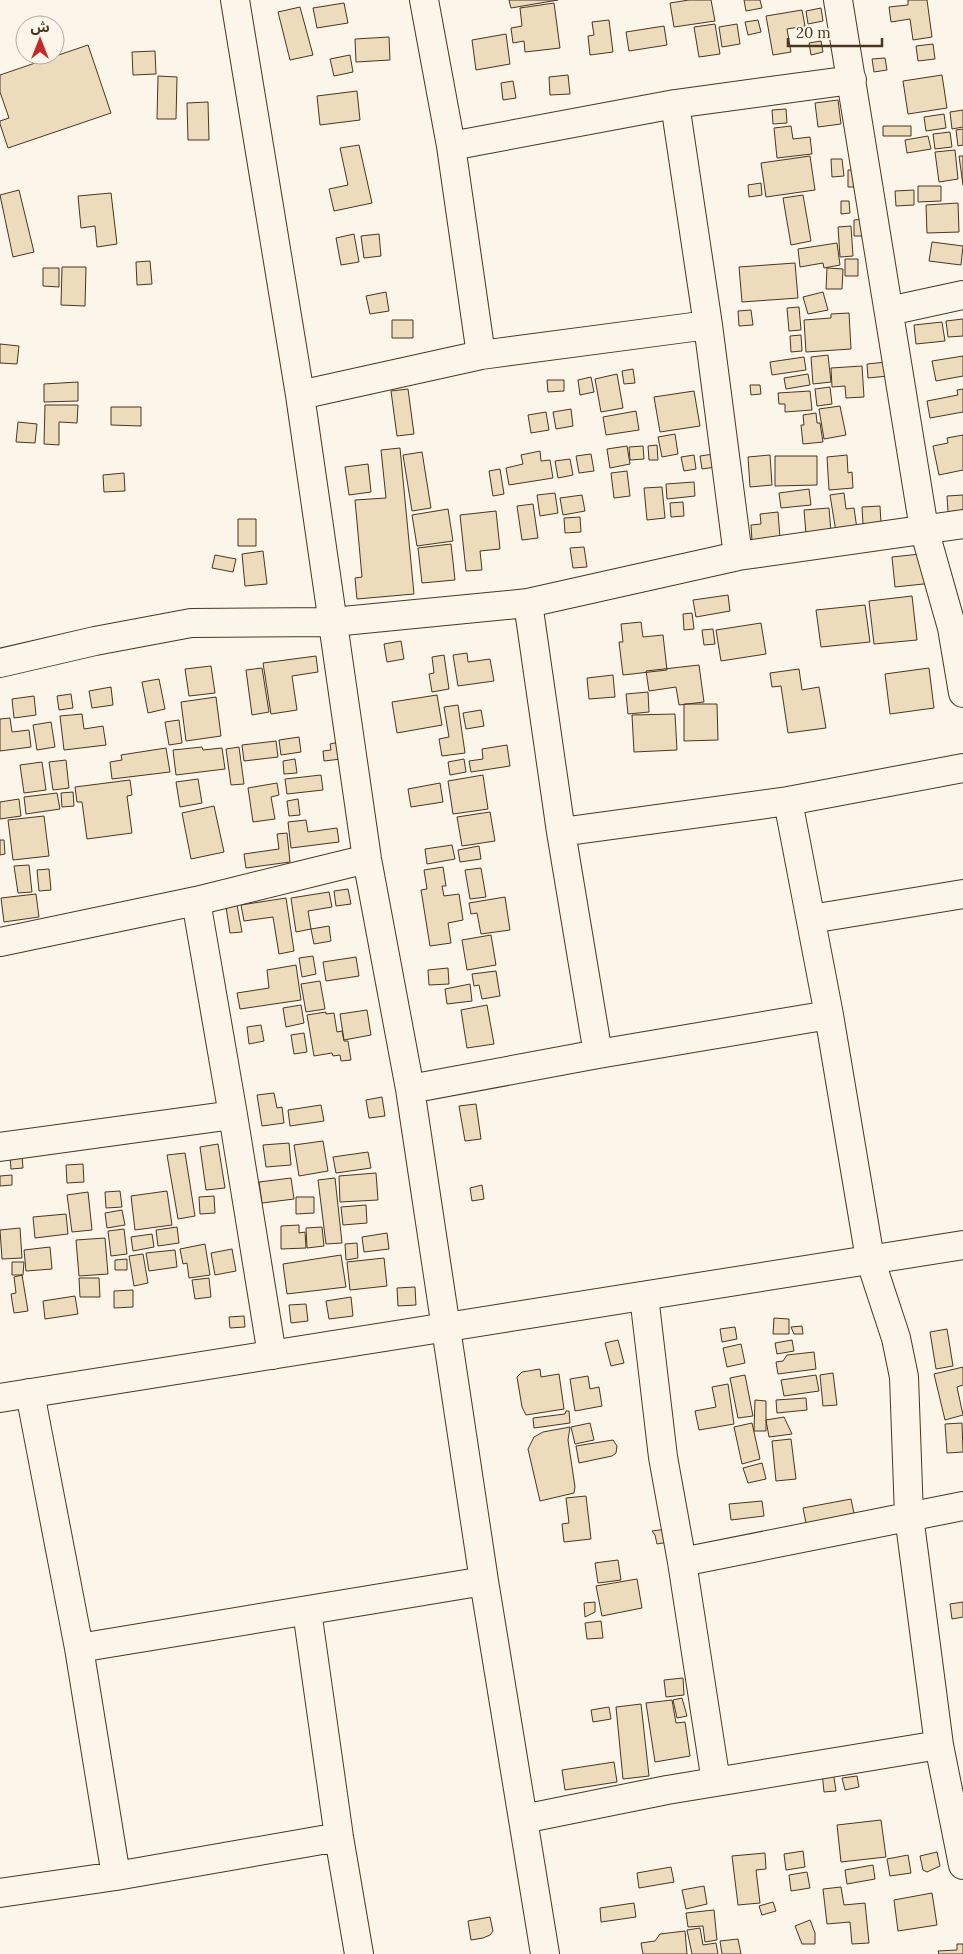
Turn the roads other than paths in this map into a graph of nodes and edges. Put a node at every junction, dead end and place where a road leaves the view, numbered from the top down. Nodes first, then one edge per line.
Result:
1 (235, 0) edge
2 (424, 0) edge
3 (838, 0) edge
4 (852, 80) junction
5 (675, 104) junction
6 (452, 146) junction
7 (963, 295) edge
8 (890, 311) junction
9 (708, 325) junction
10 (481, 355) junction
11 (300, 395) junction
12 (963, 524) edge
13 (924, 529) junction
14 (738, 556) junction
15 (528, 602) junction
16 (333, 622) junction
17 (0, 663) edge
18 (963, 693) edge
19 (963, 768) edge
20 (788, 800) junction
21 (561, 832) junction
22 (367, 859) junction
23 (963, 894) edge
24 (196, 900) junction
25 (811, 919) junction
26 (0, 942) edge
27 (829, 1015) junction
28 (598, 1054) junction
29 (410, 1089) junction
30 (233, 1115) junction
31 (0, 1147) edge
32 (963, 1245) edge
33 (870, 1260) junction
34 (644, 1296) junction
35 (445, 1328) junction
36 (272, 1355) junction
37 (30, 1393) junction
38 (0, 1398) edge
39 (963, 1506) edge
40 (909, 1516) junction
41 (682, 1562) junction
42 (484, 1581) junction
43 (307, 1611) junction
44 (79, 1648) junction
45 (939, 1745) junction
46 (716, 1782) junction
47 (523, 1819) junction
48 (339, 1837) junction
49 (963, 1865) edge
50 (116, 1876) junction
51 (0, 1893) edge
52 (359, 1954) edge
53 (545, 1954) edge

1 - 11 street
2 - 6 street
3 - 4 street
4 - 5 street
4 - 8 street
5 - 6 street
5 - 9 street
6 - 10 street
7 - 8 street
8 - 13 street
9 - 10 street
9 - 14 street
10 - 11 street
11 - 16 street
12 - 13 street
13 - 14 street
13 - 18 street
14 - 15 street
15 - 16 street
15 - 21 street
16 - 17 street
16 - 22 street
19 - 20 street
20 - 21 street
20 - 25 street
21 - 28 street
22 - 24 street
22 - 29 street
23 - 25 street
24 - 26 street
24 - 30 street
25 - 27 street
27 - 28 street
27 - 33 street
28 - 29 street
29 - 35 street
30 - 31 street
30 - 36 street
32 - 33 street
33 - 34 street
33 - 40 street
34 - 35 street
34 - 41 street
35 - 36 street
35 - 42 street
36 - 37 street
37 - 38 street
37 - 44 street
39 - 40 street
40 - 41 street
40 - 45 street
41 - 46 street
42 - 43 street
42 - 47 street
43 - 44 street
43 - 48 street
44 - 50 street
45 - 46 street
45 - 49 street
46 - 47 street
47 - 53 street
48 - 50 street
48 - 52 street
50 - 51 street

